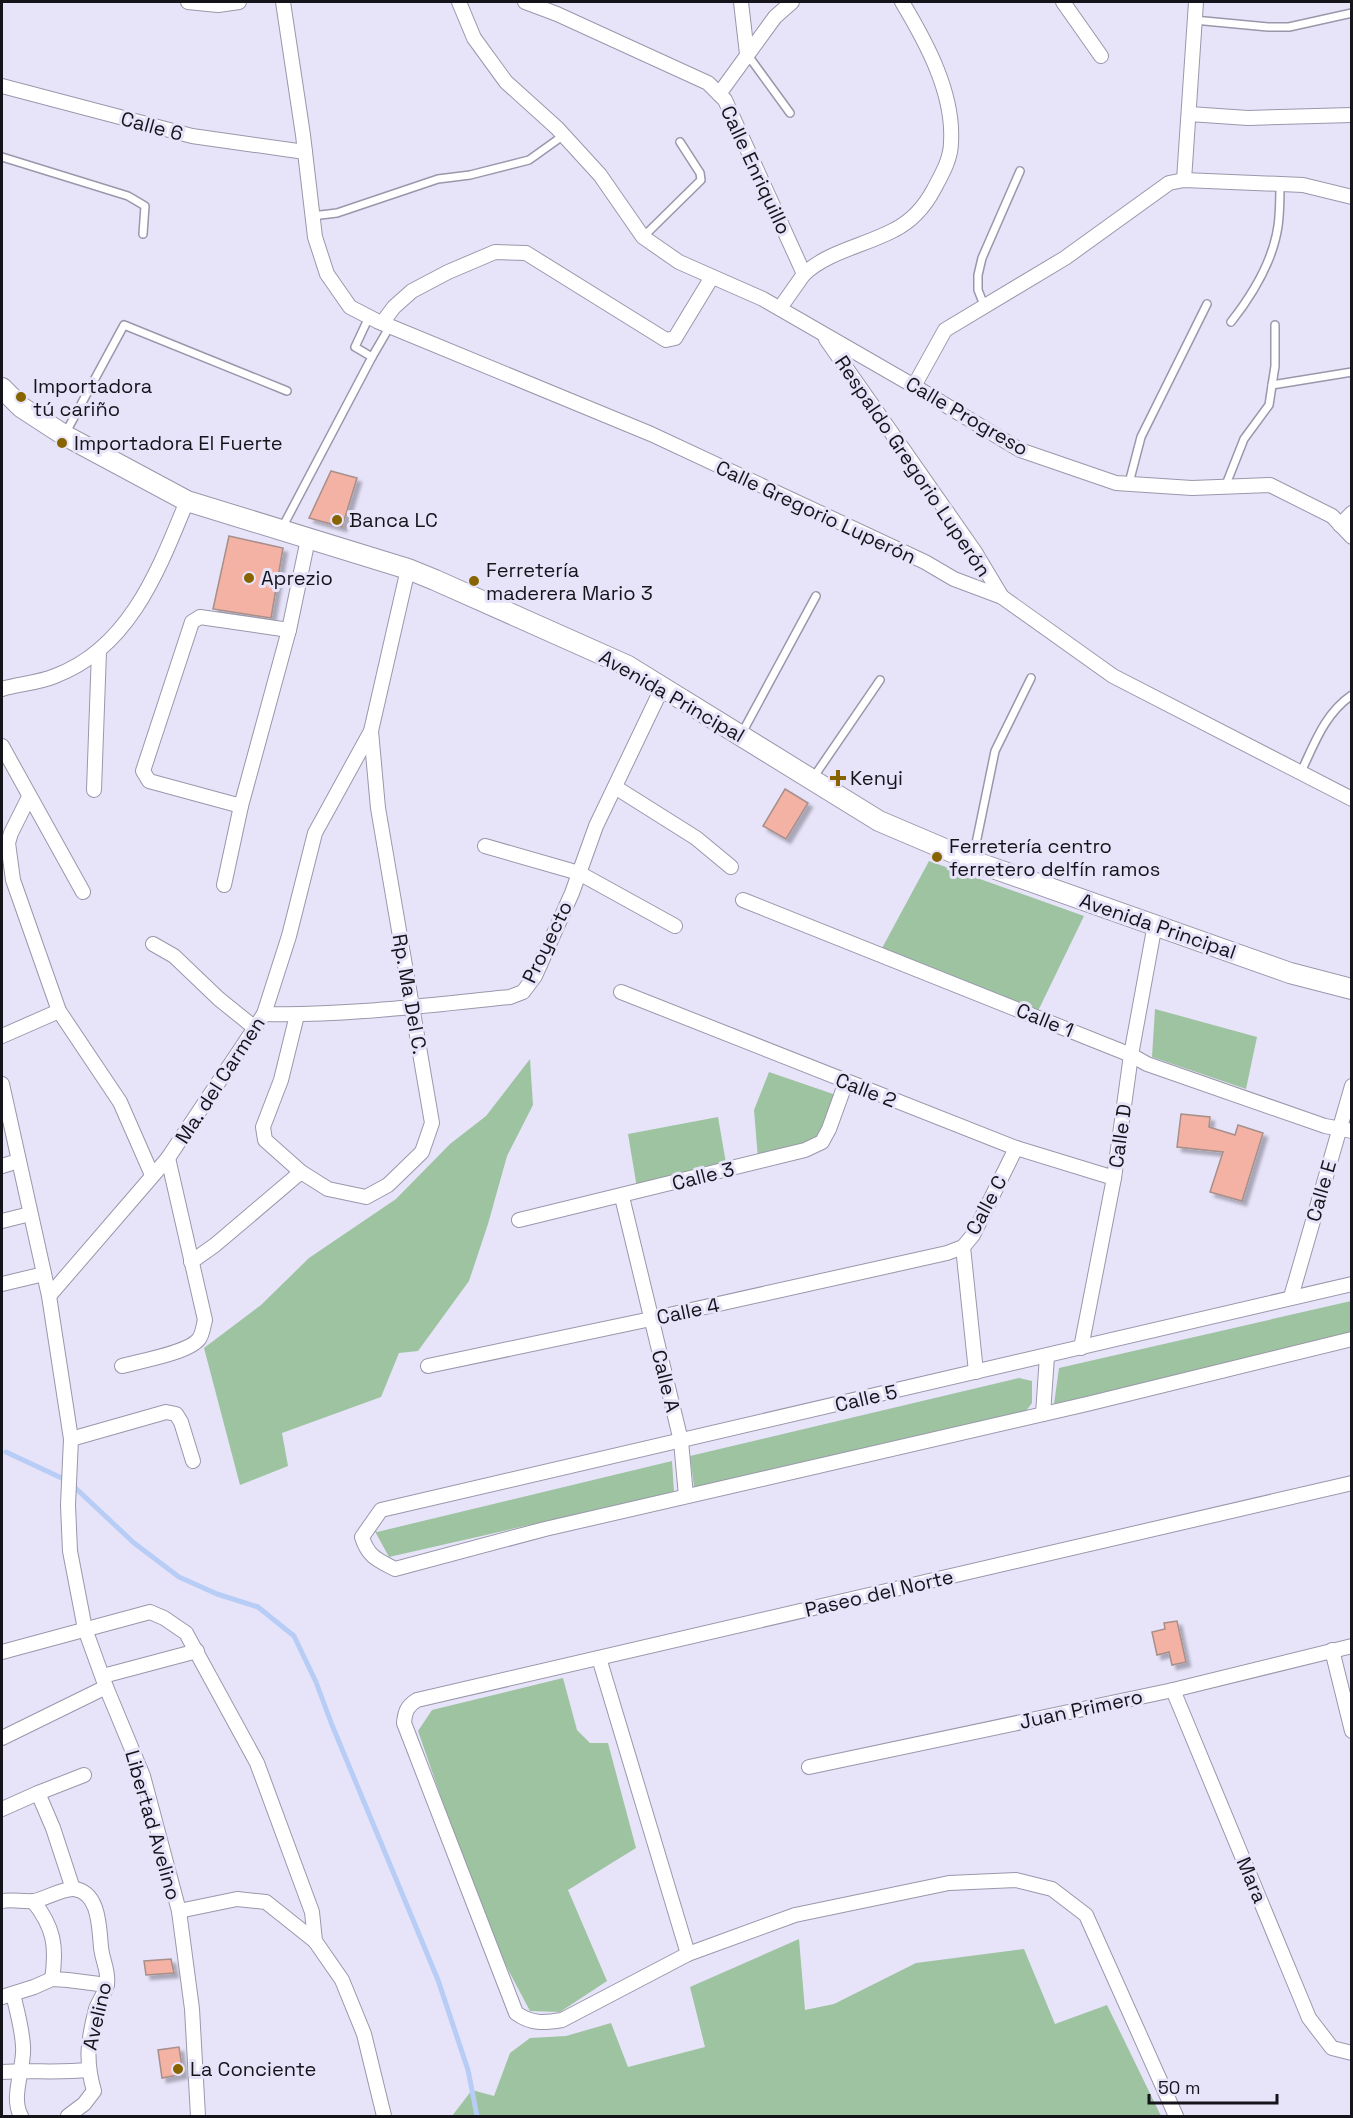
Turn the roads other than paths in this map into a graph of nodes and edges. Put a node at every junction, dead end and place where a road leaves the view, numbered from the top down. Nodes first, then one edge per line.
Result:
1 (188, 2) edge
2 (239, 2) edge
3 (283, 2) edge
4 (459, 2) edge
5 (525, 2) edge
6 (741, 2) edge
7 (792, 2) edge
8 (902, 2) edge
9 (1063, 2) edge
10 (1196, 2) edge
11 (1352, 13) edge
12 (1194, 20) junction
13 (747, 54) junction
14 (1101, 56) dead end
15 (2, 86) edge
16 (719, 94) junction
17 (790, 113) dead end
18 (1190, 114) junction
19 (1352, 115) edge
20 (564, 135) junction
21 (680, 142) dead end
22 (305, 152) junction
23 (2, 157) edge
24 (1020, 171) dead end
25 (1184, 180) junction
26 (1280, 183) junction
27 (1352, 197) edge
28 (312, 216) junction
29 (143, 234) dead end
30 (643, 237) junction
31 (804, 274) junction
32 (712, 277) junction
33 (1207, 304) dead end
34 (984, 305) junction
35 (780, 308) junction
36 (380, 322) junction
37 (1231, 322) dead end
38 (1275, 325) dead end
39 (823, 335) junction
40 (372, 357) junction
41 (1352, 372) edge
42 (1272, 385) junction
43 (914, 386) junction
44 (2, 388) edge
45 (287, 391) dead end
46 (64, 435) junction
47 (1129, 483) junction
48 (1225, 487) junction
49 (187, 501) junction
50 (1352, 513) edge
51 (1340, 525) junction
52 (281, 530) junction
53 (1352, 537) edge
54 (308, 539) junction
55 (408, 569) junction
56 (816, 596) dead end
57 (1002, 597) junction
58 (289, 630) junction
59 (99, 651) junction
60 (1031, 678) dead end
61 (880, 680) dead end
62 (662, 687) junction
63 (2, 689) edge
64 (1352, 695) edge
65 (371, 731) junction
66 (741, 735) junction
67 (2, 746) edge
68 (1300, 774) junction
69 (812, 780) junction
70 (615, 787) junction
71 (94, 790) dead end
72 (29, 797) junction
73 (1352, 799) edge
74 (241, 806) junction
75 (485, 846) dead end
76 (973, 861) junction
77 (730, 867) dead end
78 (579, 873) junction
79 (224, 885) dead end
80 (83, 892) dead end
81 (743, 900) dead end
82 (1155, 924) junction
83 (675, 927) dead end
84 (153, 944) dead end
85 (1352, 989) edge
86 (621, 992) dead end
87 (411, 1006) junction
88 (59, 1011) junction
89 (264, 1014) junction
90 (297, 1015) junction
91 (255, 1028) junction
92 (2, 1035) edge
93 (1131, 1055) junction
94 (846, 1082) junction
95 (2, 1084) edge
96 (1352, 1086) edge
97 (3, 1102) edge
98 (1345, 1130) edge
99 (1016, 1148) junction
100 (168, 1158) junction
101 (18, 1161) junction
102 (2, 1166) edge
103 (301, 1172) junction
104 (152, 1175) junction
105 (1114, 1178) junction
106 (622, 1197) junction
107 (30, 1214) junction
108 (519, 1220) dead end
109 (2, 1221) edge
110 (963, 1247) junction
111 (947, 1253) joint
112 (191, 1262) junction
113 (44, 1274) junction
114 (2, 1284) edge
115 (1352, 1284) edge
116 (49, 1296) junction
117 (1291, 1297) junction
118 (651, 1319) junction
119 (1352, 1339) edge
120 (1081, 1348) junction
121 (1047, 1356) junction
122 (122, 1366) dead end
123 (428, 1366) dead end
124 (976, 1372) junction
125 (1043, 1414) junction
126 (71, 1439) junction
127 (681, 1441) junction
128 (193, 1461) dead end
129 (1352, 1483) edge
130 (686, 1496) junction
131 (85, 1629) junction
132 (1352, 1646) edge
133 (1332, 1650) junction
134 (197, 1651) junction
135 (2, 1652) edge
136 (599, 1658) junction
137 (104, 1682) junction
138 (1173, 1690) junction
139 (1352, 1731) edge
140 (2, 1738) edge
141 (809, 1767) dead end
142 (84, 1775) dead end
143 (38, 1793) junction
144 (2, 1809) edge
145 (79, 1892) junction
146 (2, 1901) edge
147 (33, 1901) junction
148 (179, 1911) junction
149 (315, 1941) junction
150 (688, 1954) junction
151 (52, 1979) junction
152 (107, 1985) junction
153 (7, 1995) edge
154 (1352, 2053) edge
155 (21, 2070) junction
156 (88, 2070) junction
157 (2, 2072) edge
158 (21, 2116) edge
159 (68, 2116) edge
160 (198, 2116) edge
161 (384, 2116) edge
162 (1176, 2116) edge

1 - 2 street
3 - 22 street, Calle Gregorio Luperón
4 - 20 street
5 - 16 street, Calle Enriquillo
6 - 13 street
7 - 13 street
8 - 31 street
9 - 14 street
10 - 12 street
11 - 12 lane
12 - 18 street
13 - 16 street
13 - 17 lane
15 - 22 street, Calle 6
16 - 31 street, Calle Enriquillo
18 - 19 street
18 - 25 street
20 - 28 lane
20 - 30 street
21 - 30 lane
22 - 28 street, Calle Gregorio Luperón
23 - 29 lane
24 - 34 lane
25 - 26 street
25 - 34 street
26 - 27 street
26 - 37 lane
28 - 36 street, Calle Gregorio Luperón
30 - 32 street, Calle Progreso
31 - 35 street
32 - 35 street, Calle Progreso
32 - 36 street
33 - 47 lane
34 - 43 street
35 - 39 street, Calle Progreso
36 - 40 lane
36 - 40 lane
36 - 57 street, Calle Gregorio Luperón
38 - 42 lane
39 - 43 street, Calle Progreso
39 - 57 street, Respaldo Gregorio Luperón
40 - 52 lane
41 - 42 lane
42 - 48 lane
43 - 47 street, Calle Progreso
44 - 46 street, Avenida Principal
45 - 46 lane
46 - 49 street, Avenida Principal
47 - 48 street, Calle Progreso
48 - 51 street, Calle Progreso
49 - 52 street, Avenida Principal
49 - 59 street
50 - 51 street
51 - 53 street, Calle Progreso
52 - 54 street, Avenida Principal
54 - 55 street, Avenida Principal
54 - 58 street
55 - 62 street, Avenida Principal
55 - 65 street
56 - 66 lane
57 - 68 street, Calle Gregorio Luperón
58 - 74 street
58 - 74 street
59 - 63 street
59 - 71 street
60 - 76 lane
61 - 69 lane
62 - 66 street, Avenida Principal
62 - 70 street, Proyecto
64 - 68 lane
65 - 87 street, Rp. Ma Del C.
65 - 89 street, Ma. del Carmen
66 - 69 street, Avenida Principal
67 - 72 street
68 - 73 street, Calle Gregorio Luperón
69 - 76 street, Avenida Principal
70 - 77 street
70 - 78 street, Proyecto
72 - 80 street
72 - 88 street
74 - 79 street
75 - 78 street
76 - 82 street, Avenida Principal
78 - 83 street
78 - 87 street, Proyecto
81 - 93 street, Calle 1
82 - 85 street, Avenida Principal
82 - 93 street, Calle D
84 - 91 street
86 - 94 street, Calle 2
87 - 90 street, Proyecto
87 - 103 street, Rp. Ma Del C.
88 - 92 street
88 - 104 street
89 - 90 street, Proyecto
89 - 91 street, Ma. del Carmen
90 - 103 street
91 - 100 street, Ma. del Carmen
93 - 98 street, Calle 1
93 - 105 street, Calle D
94 - 99 street, Calle 2
94 - 106 street, Calle 3
95 - 97 street, Libertad Avelino
96 - 98 street, Calle E
97 - 101 street, Libertad Avelino
98 - 117 street, Calle E
99 - 105 street, Calle 2
99 - 110 street, Calle C
100 - 104 street, Ma. del Carmen
100 - 112 street
101 - 102 street
101 - 107 street, Libertad Avelino
103 - 112 street
104 - 116 street, Ma. del Carmen
105 - 120 street, Calle D
106 - 108 street, Calle 3
106 - 118 street, Calle A
107 - 109 street
107 - 113 street, Libertad Avelino
110 - 111 street, Calle C
110 - 124 street
111 - 118 street, Calle 4
112 - 122 street
113 - 114 street
113 - 116 street, Libertad Avelino
115 - 117 street, Calle 5
116 - 126 street, Libertad Avelino
117 - 120 street, Calle 5
118 - 123 street, Calle 4
118 - 127 street, Calle A
119 - 125 street
120 - 121 street, Calle 5
121 - 124 street, Calle 5
121 - 125 street
124 - 127 street, Calle 5
125 - 130 street
126 - 128 street
126 - 131 street, Libertad Avelino
127 - 130 street, Calle A
127 - 130 street, Calle 5
129 - 136 street, Paseo del Norte
131 - 134 street
131 - 135 street
131 - 137 street, Libertad Avelino
132 - 133 street, Juan Primero
133 - 138 street, Juan Primero
133 - 139 street
134 - 137 street
134 - 149 street
136 - 150 street
136 - 150 street, Paseo del Norte
137 - 140 street
137 - 148 street, Libertad Avelino
138 - 141 street, Juan Primero
138 - 154 street, Mara
142 - 143 street
143 - 144 street
143 - 145 street, Avelino
145 - 147 street
145 - 152 street, Avelino
146 - 147 street
147 - 151 street
148 - 149 street
148 - 160 street, Libertad Avelino
149 - 161 street
150 - 162 street
151 - 152 street
151 - 153 street
152 - 156 street, Avelino
153 - 155 street
155 - 156 street
155 - 157 street
155 - 158 street
156 - 159 street, Avelino

